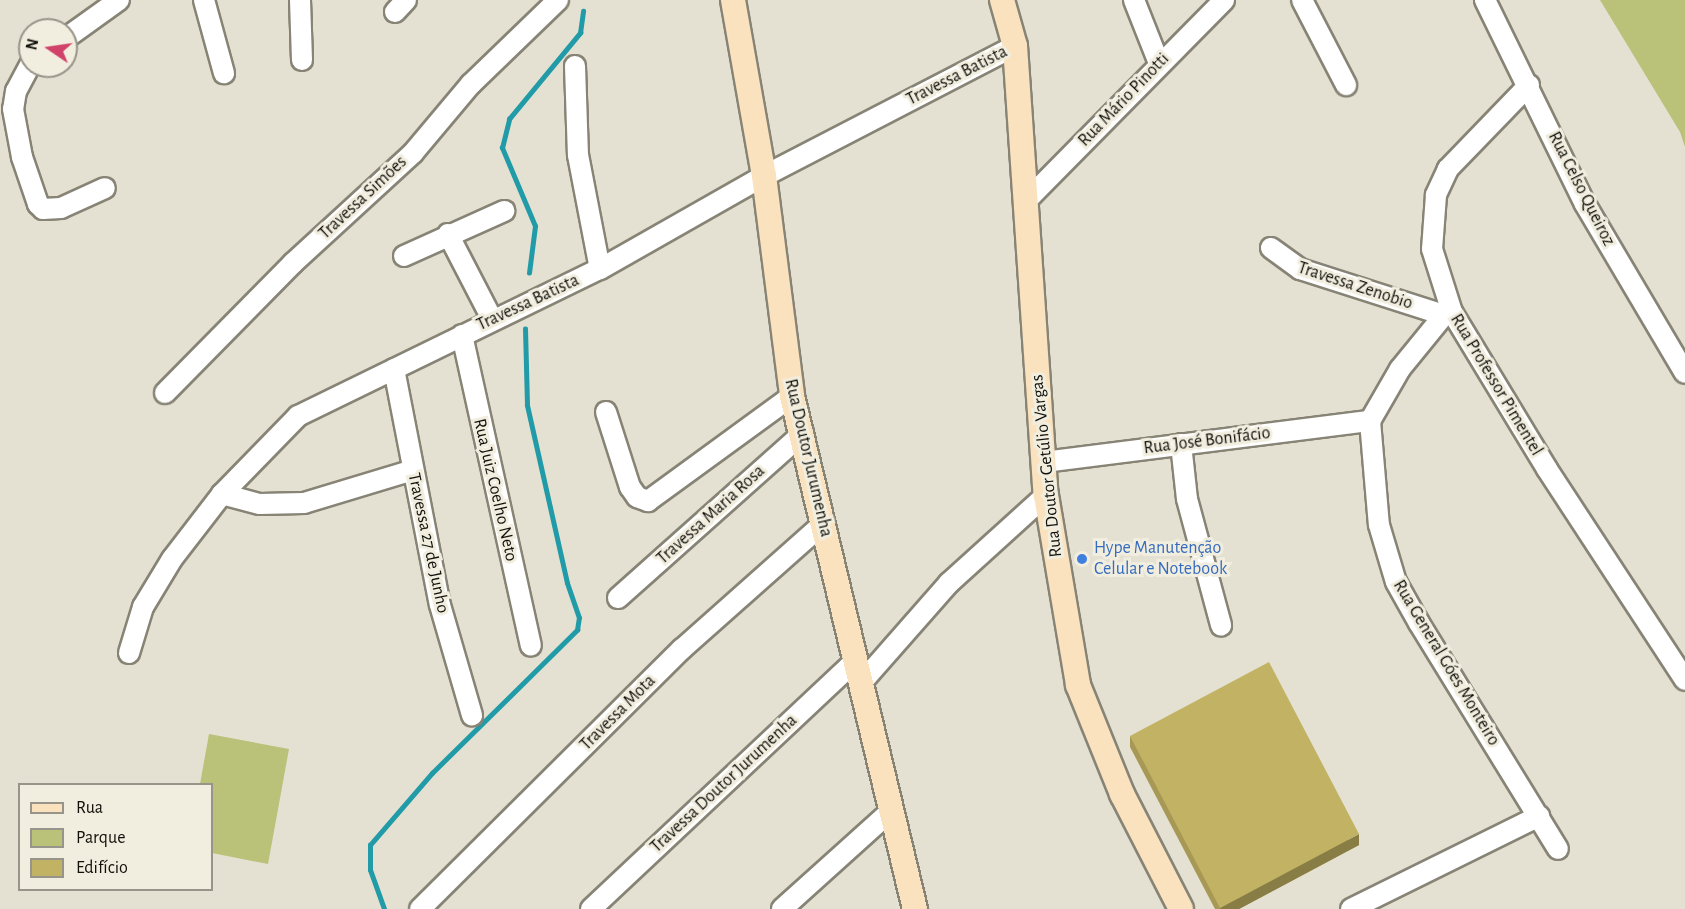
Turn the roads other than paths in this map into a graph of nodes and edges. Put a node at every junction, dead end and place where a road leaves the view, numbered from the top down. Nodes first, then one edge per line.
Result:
1 (119, 0) edge
2 (204, 0) edge
3 (300, 0) edge
4 (558, 0) edge
5 (733, 0) edge
6 (1002, 0) edge
7 (1134, 0) edge
8 (1224, 0) edge
9 (1302, 0) edge
10 (1485, 0) edge
11 (78, 29) edge
12 (1015, 46) junction
13 (302, 60) dead end
14 (1159, 63) junction
15 (575, 66) dead end
16 (224, 73) dead end
17 (24, 78) edge
18 (1346, 85) dead end
19 (1529, 85) junction
20 (764, 176) junction
21 (105, 188) dead end
22 (1026, 201) junction
23 (504, 211) dead end
24 (448, 234) junction
25 (1271, 249) dead end
26 (404, 256) dead end
27 (600, 269) junction
28 (1448, 314) junction
29 (492, 319) junction
30 (462, 335) junction
31 (394, 369) junction
32 (1685, 373) edge
33 (165, 393) dead end
34 (792, 396) junction
35 (606, 412) dead end
36 (1370, 421) junction
37 (803, 433) junction
38 (1180, 444) junction
39 (1044, 462) junction
40 (413, 470) junction
41 (222, 494) junction
42 (1046, 495) junction
43 (823, 524) junction
44 (618, 598) dead end
45 (1221, 625) dead end
46 (531, 645) dead end
47 (129, 653) dead end
48 (860, 670) junction
49 (1685, 680) edge
50 (472, 715) dead end
51 (891, 811) junction
52 (1539, 816) junction
53 (1558, 849) dead end
54 (420, 909) edge
55 (591, 909) edge
56 (782, 909) edge
57 (915, 909) edge
58 (1181, 909) edge
59 (1351, 909) edge

1 - 11 street
2 - 16 street
3 - 13 street
4 - 33 street, Travessa Simões
5 - 20 main road, Rua Doutor Jurumenha
6 - 12 main road, Rua Doutor Getúlio Vargas
7 - 14 street
8 - 14 street, Rua Mário Pinotti
9 - 18 street
10 - 19 street, Rua Celso Queiroz
12 - 20 street, Travessa Batista
12 - 22 main road, Rua Doutor Getúlio Vargas
14 - 22 street, Rua Mário Pinotti
15 - 27 street
17 - 21 street
19 - 28 street, Rua Professor Pimentel
19 - 32 street, Rua Celso Queiroz
20 - 27 street, Travessa Batista
20 - 34 main road, Rua Doutor Jurumenha
22 - 39 main road, Rua Doutor Getúlio Vargas
23 - 24 street
24 - 26 street
24 - 29 street
25 - 28 street, Travessa Zenobio
27 - 29 street, Travessa Batista
28 - 36 street
28 - 49 street, Rua Professor Pimentel
29 - 30 street, Travessa Batista
30 - 31 street, Travessa Batista
30 - 46 street, Rua Juiz Coelho Neto
31 - 40 street, Travessa 27 de Junho
31 - 41 street, Travessa Batista
34 - 35 street
34 - 37 main road, Rua Doutor Jurumenha
36 - 38 street, Rua José Bonifácio
36 - 52 street, Rua General Góes Monteiro
37 - 43 main road, Rua Doutor Jurumenha
37 - 44 street, Travessa Maria Rosa
38 - 39 street, Rua José Bonifácio
38 - 45 street
39 - 42 main road, Rua Doutor Getúlio Vargas
40 - 41 street
40 - 50 street, Travessa 27 de Junho
41 - 47 street, Travessa Batista
42 - 48 street, Travessa Doutor Jurumenha
42 - 58 main road, Rua Doutor Getúlio Vargas
43 - 48 main road, Rua Doutor Jurumenha
43 - 54 street, Travessa Mota
48 - 51 main road, Rua Doutor Jurumenha
48 - 55 street, Travessa Doutor Jurumenha
51 - 56 street
51 - 57 main road, Rua Doutor Jurumenha
52 - 53 street, Rua General Góes Monteiro
52 - 59 street

